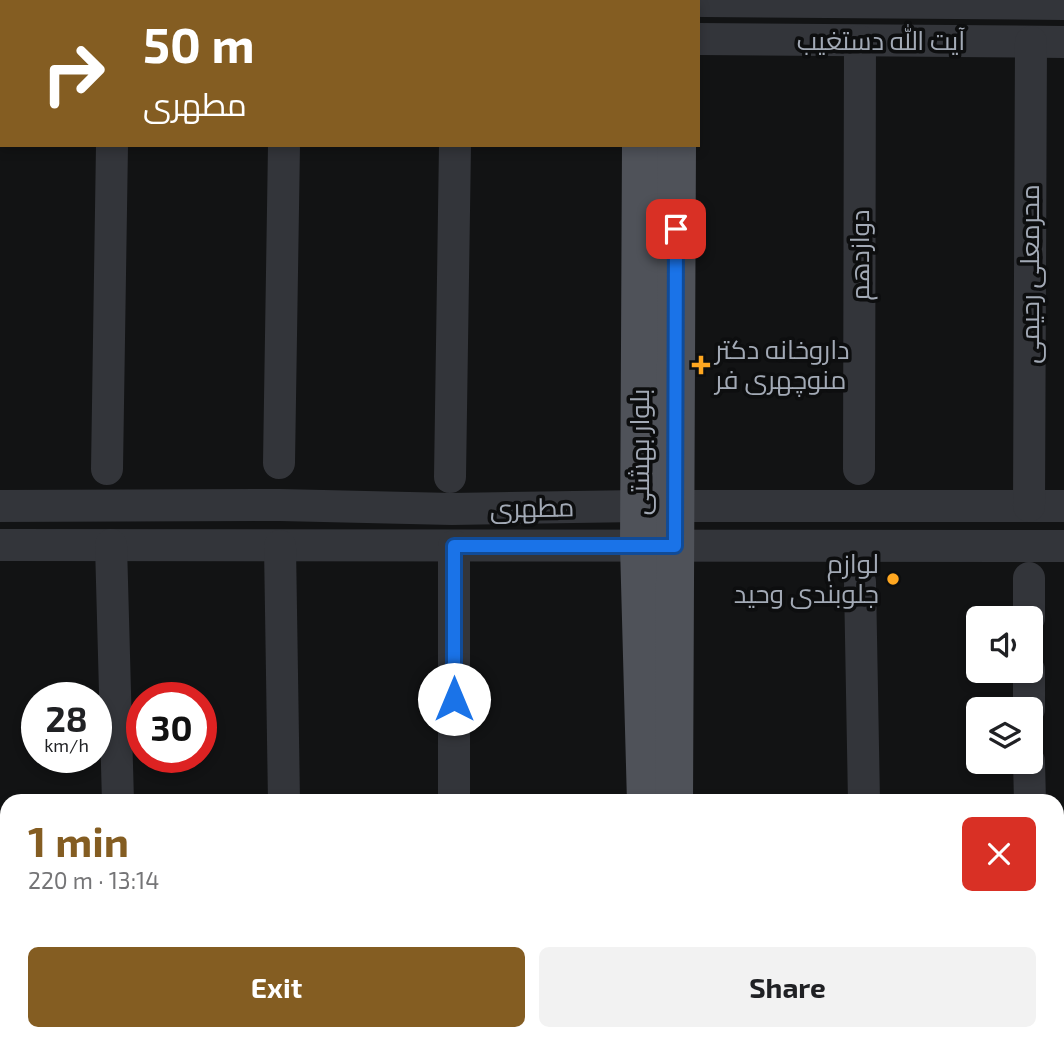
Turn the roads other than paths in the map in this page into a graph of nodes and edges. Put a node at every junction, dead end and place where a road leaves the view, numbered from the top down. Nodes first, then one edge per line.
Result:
1 (700, 1) edge
2 (1064, 4) edge
3 (700, 39) edge
4 (860, 41) junction
5 (1031, 42) junction
6 (1064, 42) edge
7 (112, 147) edge
8 (284, 147) edge
9 (454, 147) edge
10 (641, 147) edge
11 (677, 147) edge
12 (279, 463) dead end
13 (107, 469) dead end
14 (859, 469) dead end
15 (450, 477) dead end
16 (0, 506) edge
17 (657, 506) junction
18 (1029, 506) junction
19 (1064, 506) edge
20 (0, 545) edge
21 (111, 545) junction
22 (281, 546) junction
23 (454, 546) junction
24 (657, 546) junction
25 (1064, 547) edge
26 (1028, 578) dead end
27 (860, 582) dead end
28 (1029, 606) edge
29 (1029, 774) edge
30 (118, 794) edge
31 (284, 794) edge
32 (454, 794) edge
33 (646, 794) edge
34 (673, 794) edge
35 (864, 794) edge
36 (1030, 794) edge

1 - 2 street, آیت الله دستغیب
3 - 4 street, آیت الله دستغیب
4 - 5 street, آیت الله دستغیب
4 - 14 street, دوازدهم
5 - 6 street, آیت الله دستغیب
5 - 18 street, محرمعلی رحیمی
7 - 13 street
8 - 12 street
9 - 15 street
10 - 17 main road, بلوار بهشتی
11 - 17 main road, بلوار بهشتی
16 - 17 street, مطهری
17 - 18 street, مطهری
17 - 24 main road, بلوار بهشتی
18 - 19 street, مطهری
20 - 21 street, مطهری
21 - 22 street, مطهری
21 - 30 street
22 - 23 street, مطهری
22 - 31 street
23 - 24 street, مطهری
23 - 32 street
24 - 25 street, مطهری
24 - 33 main road, بلوار بهشتی
24 - 34 main road, بلوار بهشتی
26 - 28 street
27 - 35 street
29 - 36 street

